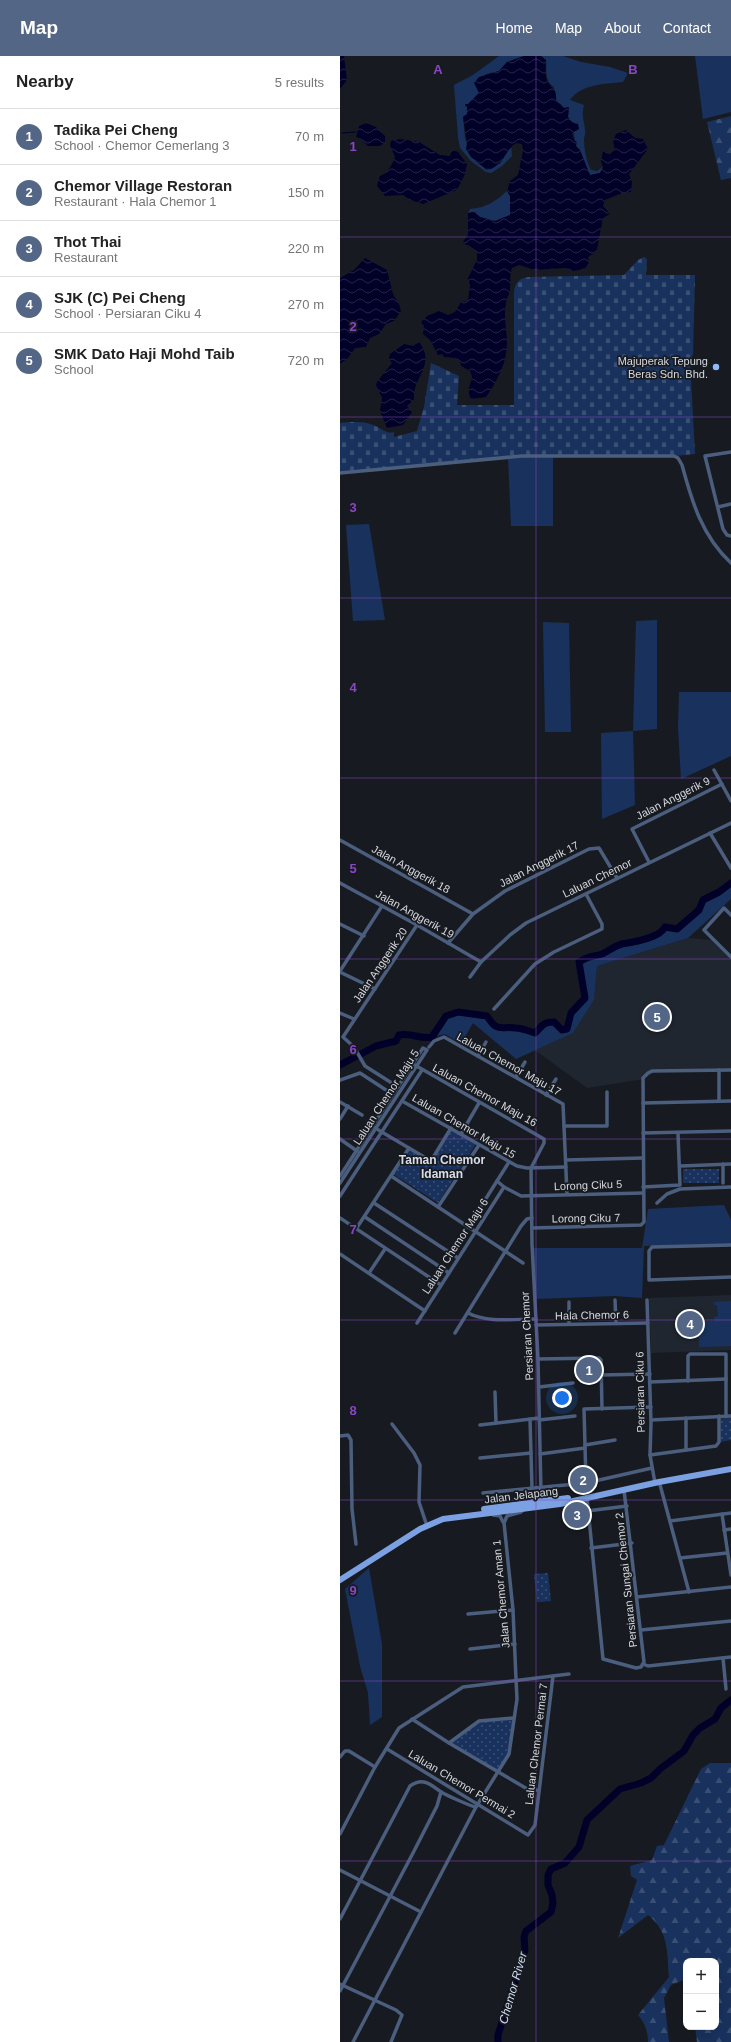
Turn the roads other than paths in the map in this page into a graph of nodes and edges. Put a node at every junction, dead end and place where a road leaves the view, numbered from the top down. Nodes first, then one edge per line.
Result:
1 (731, 452) edge
2 (340, 473) edge
3 (731, 504) edge
4 (718, 507) junction
5 (731, 536) edge
6 (731, 563) edge
7 (714, 770) dead end
8 (722, 784) junction
9 (731, 801) edge
10 (731, 823) edge
11 (710, 833) junction
12 (340, 840) edge
13 (649, 862) junction
14 (731, 868) edge
15 (617, 878) junction
16 (340, 883) edge
17 (586, 894) junction
18 (382, 906) junction
19 (473, 914) junction
20 (731, 915) edge
21 (340, 924) edge
22 (417, 925) junction
23 (364, 936) junction
24 (448, 943) junction
25 (731, 957) edge
26 (480, 962) junction
27 (340, 972) edge
28 (470, 977) dead end
29 (375, 989) junction
30 (494, 1009) dead end
31 (340, 1013) edge
32 (354, 1020) junction
33 (486, 1042) dead end
34 (428, 1049) junction
35 (478, 1056) junction
36 (525, 1062) dead end
37 (413, 1064) junction
38 (417, 1067) junction
39 (422, 1070) junction
40 (719, 1070) junction
41 (731, 1070) edge
42 (516, 1077) junction
43 (556, 1079) dead end
44 (340, 1080) edge
45 (398, 1087) junction
46 (386, 1090) dead end
47 (607, 1092) dead end
48 (546, 1095) junction
49 (402, 1101) junction
50 (720, 1101) junction
51 (731, 1101) edge
52 (340, 1102) edge
53 (479, 1102) junction
54 (643, 1103) junction
55 (348, 1106) junction
56 (362, 1114) dead end
57 (340, 1119) edge
58 (373, 1126) junction
59 (564, 1126) junction
60 (451, 1128) junction
61 (377, 1129) junction
62 (731, 1131) edge
63 (382, 1132) junction
64 (643, 1133) junction
65 (678, 1133) junction
66 (461, 1134) junction
67 (340, 1139) edge
68 (479, 1145) junction
69 (409, 1148) junction
70 (358, 1152) junction
71 (643, 1158) junction
72 (566, 1160) junction
73 (509, 1162) junction
74 (723, 1164) junction
75 (731, 1164) edge
76 (681, 1166) junction
77 (566, 1167) junction
78 (531, 1168) junction
79 (340, 1176) edge
80 (391, 1176) junction
81 (341, 1181) edge
82 (497, 1181) junction
83 (723, 1183) dead end
84 (731, 1186) edge
85 (504, 1187) junction
86 (643, 1187) junction
87 (643, 1192) junction
88 (567, 1194) junction
89 (340, 1196) edge
90 (532, 1196) junction
91 (374, 1203) junction
92 (657, 1203) dead end
93 (438, 1207) junction
94 (365, 1217) junction
95 (340, 1218) edge
96 (532, 1218) junction
97 (468, 1227) junction
98 (532, 1228) junction
99 (356, 1229) junction
100 (475, 1232) junction
101 (731, 1245) edge
102 (385, 1249) junction
103 (505, 1251) junction
104 (340, 1254) edge
105 (458, 1258) junction
106 (523, 1263) dead end
107 (449, 1272) junction
108 (369, 1273) junction
109 (731, 1277) edge
110 (441, 1285) junction
111 (615, 1300) dead end
112 (647, 1300) dead end
113 (569, 1302) dead end
114 (425, 1311) junction
115 (468, 1313) junction
116 (536, 1319) junction
117 (417, 1323) dead end
118 (648, 1323) junction
119 (570, 1324) junction
120 (616, 1324) junction
121 (536, 1325) junction
122 (455, 1333) dead end
123 (538, 1359) junction
124 (650, 1374) junction
125 (601, 1375) junction
126 (726, 1379) junction
127 (688, 1381) junction
128 (650, 1382) junction
129 (573, 1383) dead end
130 (539, 1387) junction
131 (495, 1392) dead end
132 (651, 1407) junction
133 (602, 1409) junction
134 (575, 1416) dead end
135 (719, 1416) junction
136 (729, 1416) edge
137 (686, 1418) junction
138 (530, 1419) junction
139 (539, 1419) junction
140 (651, 1420) junction
141 (496, 1423) junction
142 (392, 1424) dead end
143 (480, 1425) dead end
144 (340, 1436) edge
145 (615, 1440) dead end
146 (585, 1446) junction
147 (686, 1450) junction
148 (531, 1453) junction
149 (540, 1454) junction
150 (650, 1455) junction
151 (480, 1458) dead end
152 (652, 1468) junction
153 (731, 1468) edge
154 (657, 1482) junction
155 (586, 1483) junction
156 (532, 1488) junction
157 (540, 1490) junction
158 (624, 1490) junction
159 (483, 1493) dead end
160 (587, 1498) junction
161 (552, 1501) junction
162 (542, 1502) junction
163 (560, 1504) junction
164 (527, 1506) junction
165 (627, 1506) junction
166 (588, 1511) junction
167 (731, 1512) edge
168 (484, 1513) junction
169 (474, 1514) junction
170 (722, 1514) junction
171 (670, 1521) junction
172 (426, 1523) junction
173 (504, 1523) junction
174 (731, 1529) edge
175 (724, 1530) junction
176 (632, 1543) junction
177 (356, 1544) dead end
178 (591, 1548) junction
179 (727, 1553) junction
180 (680, 1558) junction
181 (371, 1560) junction
182 (731, 1575) edge
183 (340, 1580) edge
184 (731, 1587) edge
185 (689, 1592) junction
186 (637, 1598) junction
187 (512, 1610) junction
188 (468, 1614) dead end
189 (731, 1621) edge
190 (641, 1630) junction
191 (514, 1644) junction
192 (470, 1649) dead end
193 (731, 1657) edge
194 (723, 1658) junction
195 (642, 1666) junction
196 (569, 1674) dead end
197 (553, 1676) junction
198 (516, 1680) junction
199 (726, 1689) dead end
200 (514, 1718) junction
201 (412, 1719) junction
202 (449, 1743) junction
203 (386, 1749) junction
204 (340, 1757) edge
205 (375, 1767) junction
206 (498, 1772) junction
207 (538, 1790) junction
208 (441, 1792) junction
209 (477, 1805) junction
210 (340, 1834) edge
211 (528, 1835) joint
212 (340, 1870) edge
213 (360, 1881) junction
214 (391, 1897) junction
215 (421, 1912) junction
216 (340, 1919) edge
217 (341, 1985) edge
218 (340, 1991) edge
219 (374, 2001) junction
220 (353, 2042) edge
221 (390, 2042) edge

1 - 4 street
2 - 6 street
3 - 4 street
4 - 5 street
7 - 8 street
8 - 9 street
8 - 13 street, Jalan Anggerik 9
10 - 11 street, Laluan Chemor
11 - 13 street, Laluan Chemor
11 - 14 street
12 - 19 street, Jalan Anggerik 18
13 - 15 street, Laluan Chemor
15 - 17 street, Laluan Chemor
15 - 19 street, Jalan Anggerik 17
16 - 18 street, Jalan Anggerik 19
17 - 26 street, Laluan Chemor
17 - 30 street
18 - 22 street, Jalan Anggerik 19
18 - 23 street
19 - 24 street, Jalan Anggerik 17
20 - 25 street
21 - 23 street
22 - 24 street, Jalan Anggerik 19
22 - 29 street, Jalan Anggerik 20
23 - 27 street
24 - 26 street, Jalan Anggerik 19
26 - 28 street, Laluan Chemor
27 - 29 street
29 - 32 street, Jalan Anggerik 20
31 - 32 street
32 - 45 street, Jalan Anggerik 20
33 - 35 street
34 - 35 street, Laluan Chemor Maju 17
34 - 37 street, Laluan Chemor Maju 5
34 - 38 street, Laluan Chemor Maju 5
35 - 42 street, Laluan Chemor Maju 17
36 - 42 street
37 - 38 street
37 - 45 street, Laluan Chemor Maju 5
38 - 39 street
38 - 61 street, Laluan Chemor Maju 5
39 - 49 street, Laluan Chemor Maju 16
39 - 53 street, Laluan Chemor Maju 16
40 - 41 street
40 - 50 street
40 - 54 street
42 - 48 street, Laluan Chemor Maju 17
43 - 48 street
44 - 46 street
45 - 58 street, Laluan Chemor Maju 5
47 - 59 street
48 - 59 street, Laluan Chemor Maju 17
49 - 60 street, Laluan Chemor Maju 15
49 - 63 street, Laluan Chemor Maju 16
50 - 51 street
50 - 54 street
52 - 55 street
53 - 66 street
53 - 78 street, Laluan Chemor Maju 16
54 - 64 street
55 - 56 street
55 - 57 street
58 - 61 street
58 - 70 street, Laluan Chemor Maju 5
59 - 72 street
60 - 66 street, Laluan Chemor Maju 15
60 - 69 street
61 - 63 street
61 - 70 street, Laluan Chemor Maju 5
62 - 65 street
63 - 69 street
63 - 89 street, Laluan Chemor Maju 16
64 - 65 street
64 - 71 street
65 - 76 street
66 - 68 street, Laluan Chemor Maju 15
67 - 70 street, Laluan Chemor Maju 5
68 - 73 street, Laluan Chemor Maju 15
68 - 93 street
69 - 80 street
70 - 79 street, Laluan Chemor Maju 5
70 - 81 street, Laluan Chemor Maju 5
71 - 72 street
71 - 86 street
72 - 77 street
73 - 78 street, Laluan Chemor Maju 15
73 - 82 street
74 - 75 street
74 - 76 street
74 - 83 street
76 - 86 street
77 - 78 street, Laluan Chemor Maju 15
77 - 88 street
78 - 90 street, Persiaran Chemor
80 - 91 street
80 - 93 street
82 - 85 street
82 - 97 street
84 - 92 street
85 - 90 street, Lorong Ciku 5
85 - 100 street, Laluan Chemor Maju 6
86 - 87 street
87 - 88 street, Lorong Ciku 5
87 - 98 street, Lorong Ciku 7
88 - 90 street, Lorong Ciku 5
90 - 96 street, Persiaran Chemor
91 - 94 street
91 - 105 street
93 - 97 street
94 - 99 street
94 - 107 street
95 - 99 street
96 - 98 street, Persiaran Chemor
96 - 103 street
97 - 100 street
98 - 116 street, Persiaran Chemor
99 - 102 street
100 - 103 street
100 - 105 street, Laluan Chemor Maju 6
101 - 109 street
102 - 108 street
102 - 110 street
103 - 106 street
103 - 115 street
104 - 108 street
105 - 107 street, Laluan Chemor Maju 6
107 - 110 street, Laluan Chemor Maju 6
108 - 114 street
110 - 114 street, Laluan Chemor Maju 6
111 - 120 street
112 - 118 street, Persiaran Ciku 6
113 - 119 street
114 - 117 street, Laluan Chemor Maju 6
115 - 116 street
115 - 122 street
116 - 121 street, Persiaran Chemor
118 - 120 street, Hala Chemor 6
118 - 124 street, Persiaran Ciku 6
119 - 120 street, Hala Chemor 6
119 - 121 street, Hala Chemor 6
121 - 123 street, Persiaran Chemor
123 - 125 street
123 - 130 street, Persiaran Chemor
124 - 125 street
124 - 128 street, Persiaran Ciku 6
125 - 133 street
126 - 127 street
126 - 127 street
126 - 136 street
127 - 128 street
128 - 132 street, Persiaran Ciku 6
129 - 130 street
130 - 139 street, Persiaran Chemor
131 - 141 street
132 - 133 street
132 - 140 street, Persiaran Ciku 6
133 - 146 street
134 - 139 street
135 - 136 street
135 - 137 street
135 - 147 street
137 - 140 street
137 - 147 street
138 - 139 street
138 - 141 street
138 - 148 street
139 - 149 street, Persiaran Chemor
140 - 150 street, Persiaran Ciku 6
141 - 143 street
142 - 172 street
144 - 177 street
145 - 146 street
146 - 149 street
146 - 155 street
147 - 150 street
148 - 151 street
148 - 156 street
149 - 157 street, Persiaran Chemor
150 - 152 street, Persiaran Ciku 6
152 - 154 street, Persiaran Ciku 6
152 - 155 street
153 - 154 main road, Jalan Jelapang
154 - 158 main road, Jalan Jelapang
154 - 161 main road, Jalan Jelapang
154 - 171 street, Persiaran Ciku 6
155 - 157 street
156 - 157 street
156 - 159 street
157 - 161 main road
157 - 162 street, Persiaran Chemor
157 - 164 main road
158 - 160 main road, Jalan Jelapang
158 - 165 street, Persiaran Sungai Chemor 2
160 - 163 main road, Jalan Jelapang
160 - 166 street
161 - 162 main road, Jalan Jelapang
162 - 163 main road
162 - 164 main road, Jalan Jelapang
162 - 169 main road
163 - 164 main road, Jalan Jelapang
164 - 168 main road, Jalan Jelapang
164 - 172 main road, Jalan Jelapang
164 - 173 street
165 - 166 street
165 - 176 street, Persiaran Sungai Chemor 2
166 - 178 street
167 - 170 street
168 - 169 main road, Jalan Jelapang
168 - 173 street
169 - 181 main road, Jalan Jelapang
170 - 171 street
170 - 175 street
171 - 180 street, Persiaran Ciku 6
172 - 181 main road, Jalan Jelapang
173 - 187 street, Jalan Chemor Aman 1
174 - 175 street
175 - 179 street
176 - 178 street
176 - 186 street, Persiaran Sungai Chemor 2
178 - 195 street
179 - 180 street
179 - 182 street
180 - 185 street, Persiaran Ciku 6
181 - 183 main road, Jalan Jelapang
184 - 185 street
185 - 186 street
186 - 190 street, Persiaran Sungai Chemor 2
187 - 188 street
187 - 191 street, Jalan Chemor Aman 1
189 - 190 street
190 - 195 street, Persiaran Sungai Chemor 2
191 - 192 street
191 - 198 street, Jalan Chemor Aman 1
193 - 194 street
194 - 195 street
194 - 199 street
196 - 197 street
197 - 198 street
197 - 207 street, Laluan Chemor Permai 7
198 - 200 street, Jalan Chemor Aman 1
198 - 201 street
200 - 202 street
200 - 206 street, Jalan Chemor Aman 1
201 - 202 street
201 - 203 street
202 - 206 street
203 - 205 street
203 - 209 street, Laluan Chemor Permai 2
204 - 205 street
205 - 210 street
206 - 207 street
206 - 209 street, Jalan Chemor Aman 1
207 - 211 street, Laluan Chemor Permai 7
208 - 209 street
208 - 213 street
208 - 214 street
209 - 211 street, Laluan Chemor Permai 2
209 - 215 street, Jalan Chemor Aman 1
212 - 213 street
213 - 214 street
213 - 216 street
214 - 215 street
214 - 217 street
215 - 219 street, Jalan Chemor Aman 1
217 - 218 street
217 - 219 street
219 - 220 street, Jalan Chemor Aman 1
219 - 221 street

